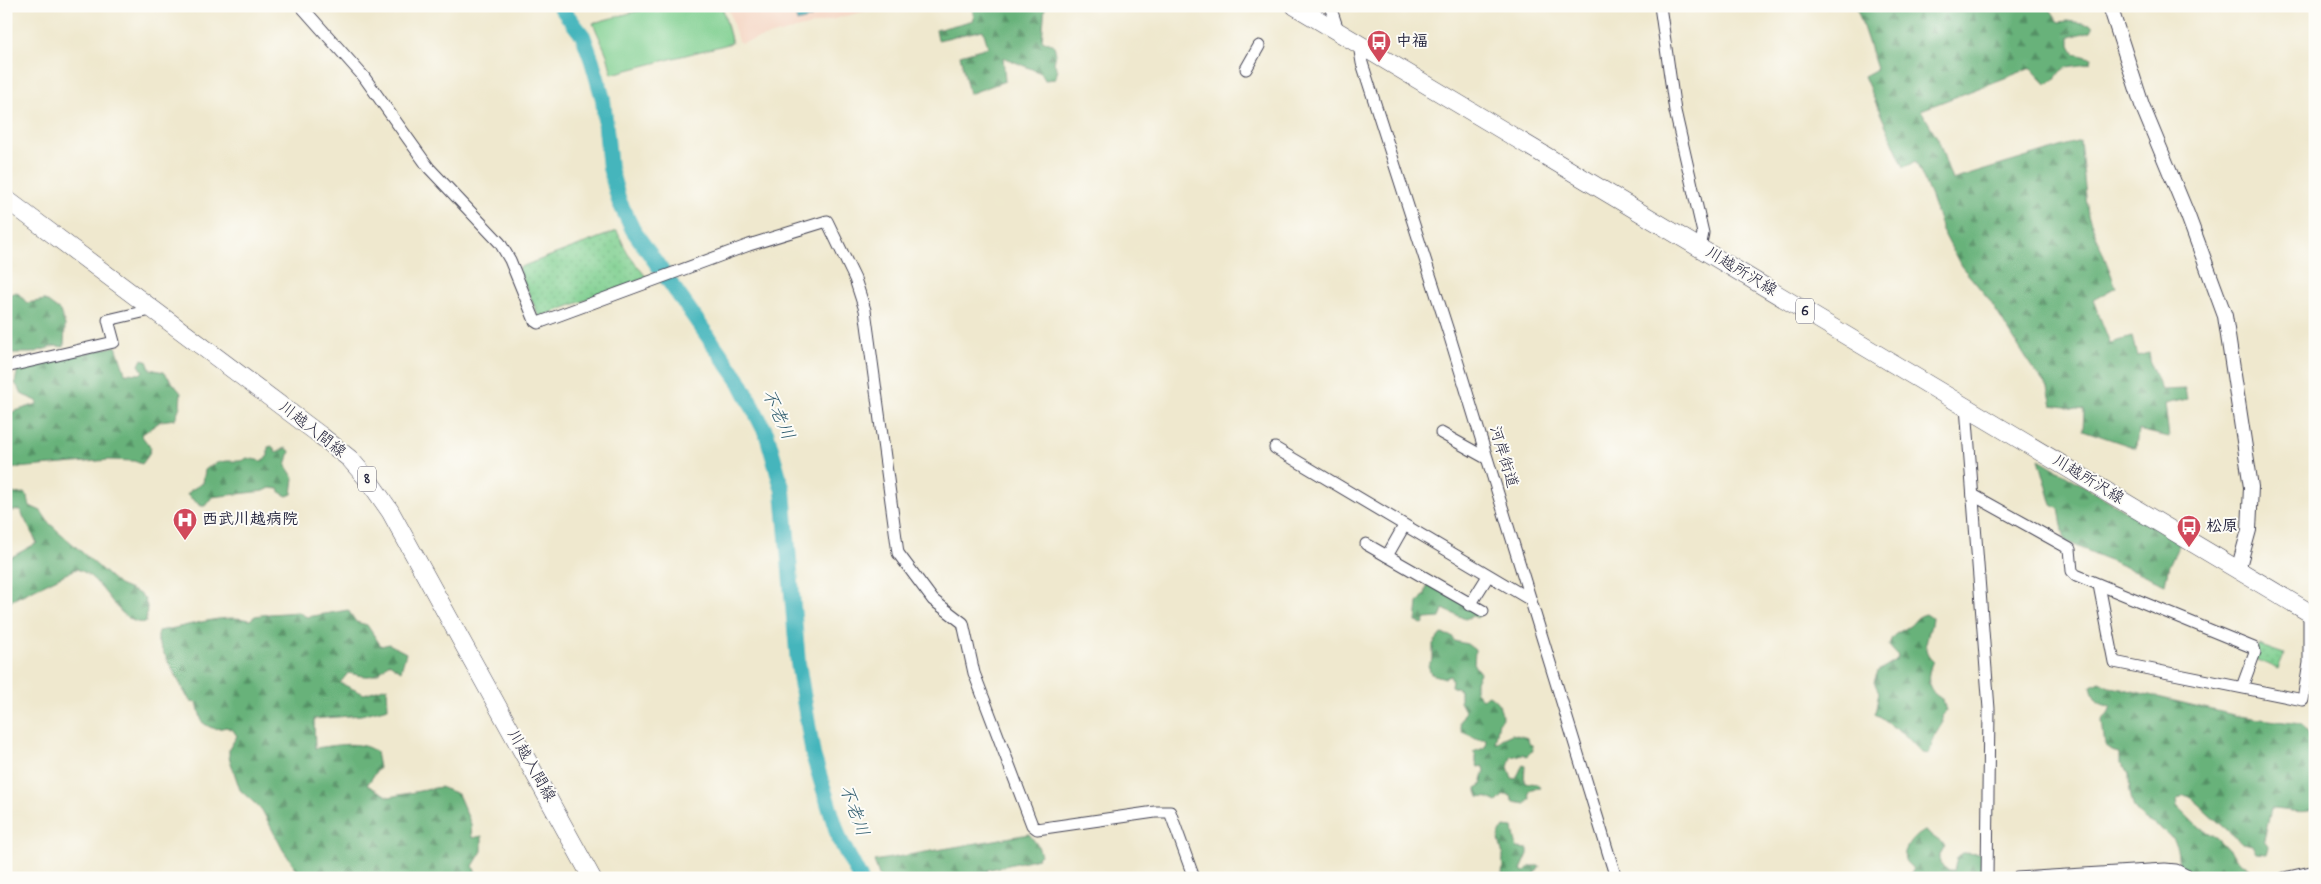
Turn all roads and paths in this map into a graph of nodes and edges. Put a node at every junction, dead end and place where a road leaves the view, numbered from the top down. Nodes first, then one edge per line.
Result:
1 (302, 6) edge
2 (1295, 6) edge
3 (1330, 6) edge
4 (1660, 6) edge
5 (2110, 6) edge
6 (1339, 33) junction
7 (1359, 45) junction
8 (1259, 46) dead end
9 (1246, 69) dead end
10 (6, 199) edge
11 (1700, 248) junction
12 (151, 310) junction
13 (6, 367) edge
14 (1966, 407) junction
15 (1441, 434) dead end
16 (1275, 448) dead end
17 (1486, 458) junction
18 (1973, 495) junction
19 (1404, 526) junction
20 (1366, 544) dead end
21 (1387, 556) junction
22 (2238, 570) junction
23 (1488, 576) junction
24 (2099, 585) junction
25 (1529, 599) junction
26 (1470, 605) junction
27 (1483, 611) dead end
28 (2312, 614) edge
29 (2242, 687) junction
30 (2315, 871) edge
31 (592, 878) edge
32 (1194, 878) edge
33 (1616, 878) edge
34 (1987, 878) edge
35 (2018, 878) edge
36 (2192, 878) edge
37 (2284, 878) edge

1 - 32 street
2 - 6 main road, 川越所沢線 / 6
3 - 6 street
4 - 11 street
5 - 22 street
6 - 7 main road, 川越所沢線 / 6
7 - 11 main road, 川越所沢線 / 6
7 - 17 street, 河岸街道
8 - 9 street
10 - 12 main road, 川越入間線 / 8
11 - 14 main road, 川越所沢線 / 6
12 - 13 street
12 - 31 main road, 川越入間線 / 8
14 - 18 street
14 - 22 main road, 川越所沢線 / 6
15 - 17 street
16 - 19 street
17 - 25 street, 河岸街道
18 - 24 street
18 - 34 street
19 - 21 street
19 - 23 street
20 - 21 street
21 - 26 street
22 - 28 main road, 川越所沢線 / 6
23 - 25 street
23 - 26 street
24 - 29 street
24 - 29 street
25 - 33 street, 河岸街道
26 - 27 street
28 - 29 street
30 - 37 street
35 - 36 street

